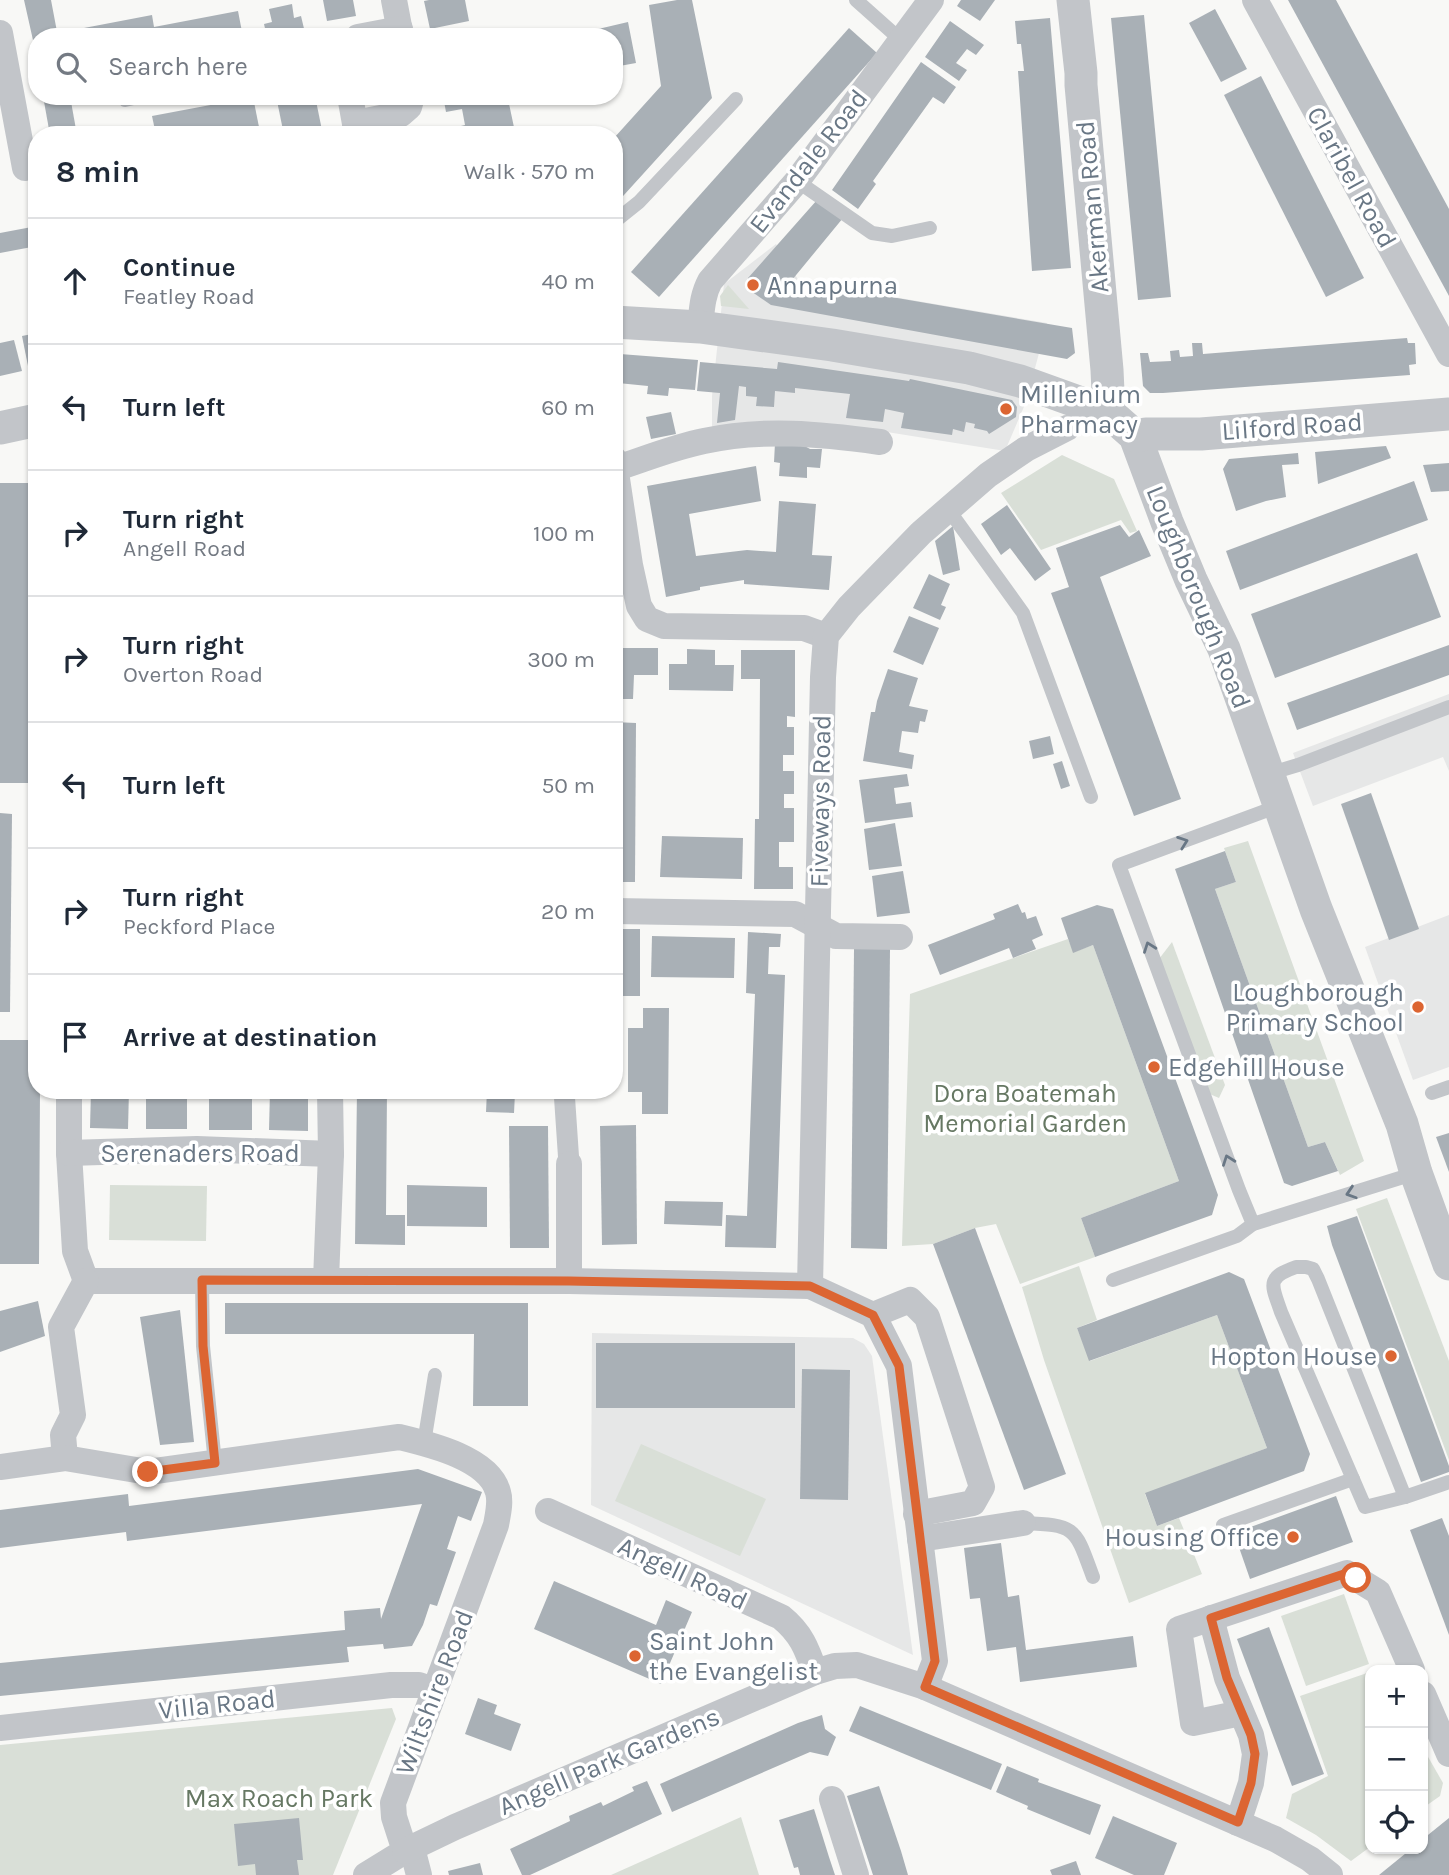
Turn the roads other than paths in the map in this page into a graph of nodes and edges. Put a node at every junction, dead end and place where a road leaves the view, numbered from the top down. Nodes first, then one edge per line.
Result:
1 (394, 0) edge
2 (856, 0) edge
3 (931, 0) edge
4 (1073, 0) edge
5 (1255, 0) edge
6 (399, 28) edge
7 (0, 33) edge
8 (902, 41) junction
9 (736, 99) dead end
10 (352, 105) edge
11 (410, 105) edge
12 (355, 126) edge
13 (365, 126) edge
14 (25, 168) dead end
15 (797, 181) junction
16 (623, 215) edge
17 (930, 228) dead end
18 (623, 323) edge
19 (700, 327) junction
20 (1449, 354) edge
21 (1109, 413) junction
22 (1449, 414) edge
23 (28, 422) edge
24 (0, 428) edge
25 (1068, 428) dead end
26 (1135, 436) junction
27 (880, 442) dead end
28 (623, 461) edge
29 (948, 509) junction
30 (623, 568) edge
31 (826, 636) junction
32 (1449, 707) edge
33 (1268, 774) junction
34 (1091, 797) dead end
35 (1279, 806) junction
36 (623, 911) edge
37 (817, 926) junction
38 (900, 937) dead end
39 (1449, 1087) edge
40 (1432, 1093) dead end
41 (69, 1099) edge
42 (330, 1099) edge
43 (565, 1099) edge
44 (69, 1153) junction
45 (331, 1154) junction
46 (569, 1164) joint
47 (1416, 1173) junction
48 (1253, 1224) junction
49 (1449, 1265) edge
50 (202, 1280) junction
51 (326, 1280) junction
52 (1113, 1280) dead end
53 (86, 1281) junction
54 (569, 1281) junction
55 (810, 1286) junction
56 (873, 1315) junction
57 (435, 1375) dead end
58 (424, 1443) junction
59 (65, 1458) junction
60 (215, 1463) junction
61 (0, 1467) edge
62 (1353, 1479) junction
63 (1449, 1482) edge
64 (1405, 1497) junction
65 (548, 1511) dead end
66 (1023, 1523) joint
67 (1223, 1525) dead end
68 (918, 1527) junction
69 (1093, 1577) dead end
70 (1211, 1618) junction
71 (1410, 1665) edge
72 (814, 1672) junction
73 (925, 1687) junction
74 (434, 1690) junction
75 (1428, 1706) edge
76 (1241, 1713) junction
77 (0, 1728) edge
78 (1449, 1754) edge
79 (832, 1799) dead end
80 (1238, 1822) junction
81 (408, 1849) junction
82 (1311, 1870) edge
83 (366, 1875) edge
84 (419, 1875) edge
85 (856, 1875) edge

1 - 6 street
2 - 8 lane
3 - 8 street, Evandale Road
4 - 21 street, Akerman Road
5 - 20 street, Claribel Road
7 - 14 street
8 - 15 street, Evandale Road
9 - 16 lane
10 - 12 street
11 - 13 street
15 - 17 lane
15 - 19 street, Evandale Road
18 - 19 street, Loughborough Road
19 - 21 street, Loughborough Road
21 - 26 street, Loughborough Road
22 - 26 street, Lilford Road
23 - 24 street
25 - 29 street
26 - 33 street, Loughborough Road
27 - 28 street
29 - 31 street
29 - 34 lane
30 - 31 street
31 - 37 street, Fiveways Road
32 - 33 lane
33 - 35 street, Loughborough Road
35 - 47 street, Loughborough Road
48 -> 35 lane
36 - 37 street
37 - 38 street
37 - 55 street, Fiveways Road
39 - 40 lane
41 - 44 street
42 - 45 street
43 - 46 street
44 - 45 street, Serenaders Road
44 - 53 street
45 - 51 street
46 - 54 street
47 -> 48 lane
47 - 49 street, Loughborough Road
48 - 52 lane
50 - 51 street
50 - 53 street
50 - 60 lane
51 - 54 street
53 - 59 street
54 - 55 street
55 - 56 street
56 - 68 street
56 - 68 street
57 - 58 lane
58 - 60 street
58 - 74 street, Wiltshire Road
59 - 60 street
59 - 61 street
62 - 64 lane
62 - 64 lane
62 - 67 lane
63 - 64 lane
65 - 72 street, Angell Road
66 - 68 street
66 - 69 lane
68 - 73 street
70 - 71 street
70 - 76 street
70 - 76 street
72 - 73 street
72 - 81 street, Angell Park Gardens
73 - 80 street
74 - 77 street, Villa Road
74 - 81 street, Wiltshire Road
75 - 78 street
76 - 80 street
79 - 85 street
80 - 82 street
81 - 83 street
81 - 84 street, Wiltshire Road

